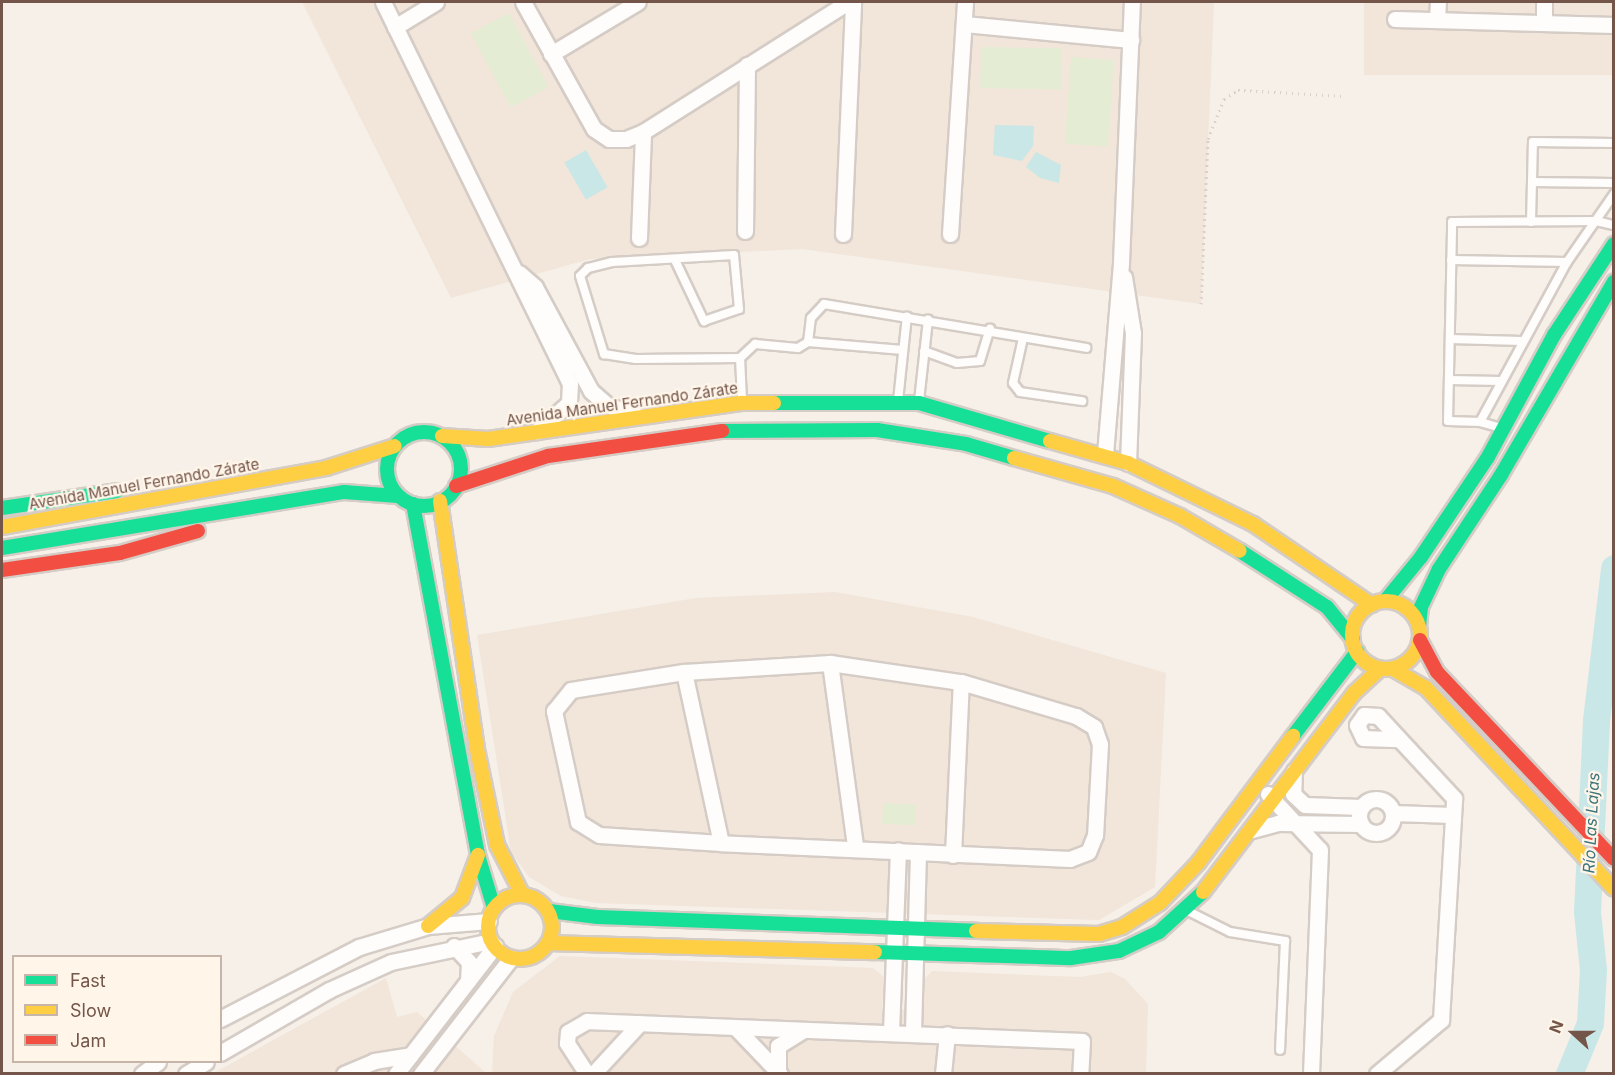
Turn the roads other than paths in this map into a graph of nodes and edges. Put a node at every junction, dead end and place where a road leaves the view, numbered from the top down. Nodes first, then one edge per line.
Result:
1 (382, 2) edge
2 (436, 2) edge
3 (523, 2) edge
4 (638, 2) edge
5 (850, 2) edge
6 (965, 2) edge
7 (1132, 2) edge
8 (1437, 2) edge
9 (1544, 2) edge
10 (1395, 19) dead end
11 (1437, 20) junction
12 (1544, 23) junction
13 (963, 24) junction
14 (1614, 26) edge
15 (395, 27) junction
16 (1131, 40) junction
17 (550, 54) junction
18 (747, 65) junction
19 (643, 132) junction
20 (1614, 143) edge
21 (1532, 182) junction
22 (1614, 183) edge
23 (1614, 194) edge
24 (1596, 221) junction
25 (1532, 222) junction
26 (1614, 225) edge
27 (745, 231) dead end
28 (843, 234) dead end
29 (950, 234) dead end
30 (639, 238) dead end
31 (1614, 244) edge
32 (675, 260) junction
33 (1451, 260) junction
34 (1121, 262) junction
35 (1567, 262) junction
36 (1614, 282) edge
37 (907, 315) junction
38 (928, 319) junction
39 (990, 329) junction
40 (1023, 338) junction
41 (1450, 339) junction
42 (1522, 341) junction
43 (808, 342) junction
44 (1086, 348) dead end
45 (903, 350) junction
46 (924, 351) junction
47 (740, 358) junction
48 (1449, 380) junction
49 (1501, 381) junction
50 (579, 386) junction
51 (1082, 401) dead end
52 (742, 403) junction
53 (919, 403) junction
54 (898, 404) junction
55 (636, 415) junction
56 (1480, 422) junction
57 (1503, 429) junction
58 (532, 435) junction
59 (442, 436) junction
60 (395, 446) junction
61 (1105, 454) junction
62 (1128, 463) junction
63 (290, 475) junction
64 (456, 486) junction
65 (398, 496) junction
66 (440, 501) junction
67 (295, 503) junction
68 (413, 504) junction
69 (2, 508) edge
70 (2, 526) edge
71 (2, 548) edge
72 (2, 570) edge
73 (1379, 603) junction
74 (1419, 626) junction
75 (1420, 640) junction
76 (1355, 645) junction
77 (830, 663) junction
78 (1387, 669) junction
79 (684, 672) junction
80 (962, 682) junction
81 (1399, 739) dead end
82 (1294, 771) junction
83 (1256, 786) junction
84 (1275, 798) junction
85 (1361, 807) junction
86 (1393, 813) junction
87 (1453, 815) junction
88 (1299, 823) junction
89 (1361, 824) junction
90 (1252, 830) junction
91 (721, 843) junction
92 (855, 846) junction
93 (898, 850) junction
94 (918, 852) junction
95 (478, 855) junction
96 (953, 855) junction
97 (1614, 859) edge
98 (1614, 889) edge
99 (522, 894) junction
100 (1169, 894) junction
101 (1187, 910) junction
102 (549, 911) junction
103 (491, 915) junction
104 (428, 926) junction
105 (895, 929) junction
106 (916, 930) junction
107 (548, 943) junction
108 (493, 944) junction
109 (454, 946) junction
110 (894, 954) junction
111 (915, 955) junction
112 (511, 958) junction
113 (467, 983) junction
114 (452, 1005) junction
115 (465, 1016) junction
116 (222, 1018) edge
117 (640, 1023) junction
118 (737, 1029) junction
119 (803, 1030) junction
120 (891, 1032) junction
121 (913, 1032) junction
122 (947, 1034) junction
123 (1280, 1050) dead end
124 (222, 1052) edge
125 (411, 1055) junction
126 (157, 1063) edge
127 (204, 1063) edge
128 (350, 1070) edge
129 (779, 1072) edge
130 (142, 1074) edge
131 (186, 1074) edge
132 (373, 1074) edge
133 (396, 1074) edge
134 (421, 1074) edge
135 (587, 1074) edge
136 (593, 1074) edge
137 (943, 1074) edge
138 (1080, 1074) edge
139 (1311, 1074) edge
140 (1377, 1074) edge

1 - 15 street
2 - 15 street
3 - 17 street
4 - 17 street
5 - 18 street
5 - 28 street
6 - 13 street
7 - 16 street
8 - 11 street
9 - 12 street
10 - 11 street
11 - 12 street
12 - 14 street
13 - 16 street
13 - 29 street
15 - 50 street
16 - 34 street
17 - 19 street
18 - 19 street
18 - 27 street
19 - 30 street
20 - 21 lane
21 - 22 lane
21 - 25 lane
23 - 24 lane
24 - 25 lane
24 - 26 lane
24 - 35 lane
25 - 33 lane
31 - 57 main road
32 - 32 lane
32 - 47 lane
33 - 35 lane
33 - 41 lane
34 - 61 street
34 - 62 street
35 - 42 lane
36 - 74 main road
37 - 38 lane
37 - 43 lane
37 - 45 lane
38 - 39 lane
38 - 46 lane
39 - 40 lane
39 - 46 lane
40 - 44 lane
40 - 51 lane
41 - 42 lane
41 - 48 lane
42 - 49 lane
43 - 45 lane
43 - 47 lane
45 - 54 lane
46 - 53 lane
47 - 52 lane
48 - 49 lane
48 - 56 lane
49 - 56 lane
50 - 55 street
50 - 58 street
52 - 54 main road, Avenida Manuel Fernando Zárate
52 - 55 main road, Avenida Manuel Fernando Zárate
53 - 54 main road, Avenida Manuel Fernando Zárate
53 - 61 main road, Avenida Manuel Fernando Zárate
55 - 58 main road, Avenida Manuel Fernando Zárate
56 - 57 lane
57 - 73 main road
58 - 59 main road, Avenida Manuel Fernando Zárate
59 - 60 main road
59 - 64 main road
60 - 63 main road, Avenida Manuel Fernando Zárate
60 - 65 main road
61 - 62 main road, Avenida Manuel Fernando Zárate
62 - 73 main road, Avenida Manuel Fernando Zárate
63 - 69 main road
63 - 70 main road, Avenida Manuel Fernando Zárate
64 - 66 main road
64 - 76 main road
65 - 67 main road
65 - 68 main road
66 - 68 main road
66 - 99 main road
67 - 71 main road
67 - 72 main road
68 - 95 main road
73 - 74 main road
73 - 76 main road
74 - 75 main road
75 - 78 main road
75 - 97 main road
76 - 78 main road
76 - 83 main road
77 - 79 street
77 - 80 street
77 - 92 street
78 - 82 main road
78 - 98 main road
79 - 91 street
79 - 91 street
80 - 96 street
80 - 96 street
81 - 87 street
82 - 84 main road
82 - 85 street
83 - 84 street
83 - 100 main road
84 - 88 street
84 - 90 main road
85 - 86 street
85 - 89 street
86 - 87 street
86 - 89 street
87 - 140 street
88 - 89 street
88 - 90 street
88 - 139 street
90 - 101 main road
91 - 92 street
92 - 93 street
93 - 94 street
93 - 105 street
94 - 96 street
94 - 106 street
95 - 103 main road
95 - 104 main road
99 - 102 main road
99 - 103 main road
100 - 101 lane
100 - 106 main road
101 - 111 main road
101 - 123 lane
102 - 105 main road
102 - 107 main road
103 - 104 street
103 - 108 main road
104 - 116 street
105 - 106 main road
105 - 110 street
106 - 111 street
107 - 110 main road
107 - 112 main road
108 - 109 street
108 - 112 main road
108 - 113 street
109 - 113 street
109 - 124 street
110 - 111 main road
110 - 120 street
111 - 121 street
112 - 115 street
113 - 114 street
114 - 115 street
114 - 125 street
115 - 134 street
117 - 118 street
117 - 135 street
117 - 136 street
118 - 119 street
118 - 129 street
119 - 120 street
119 - 129 street
120 - 121 street
121 - 122 street
122 - 137 street
122 - 138 street
125 - 128 street
125 - 133 street
126 - 130 street
127 - 131 street
128 - 132 street

